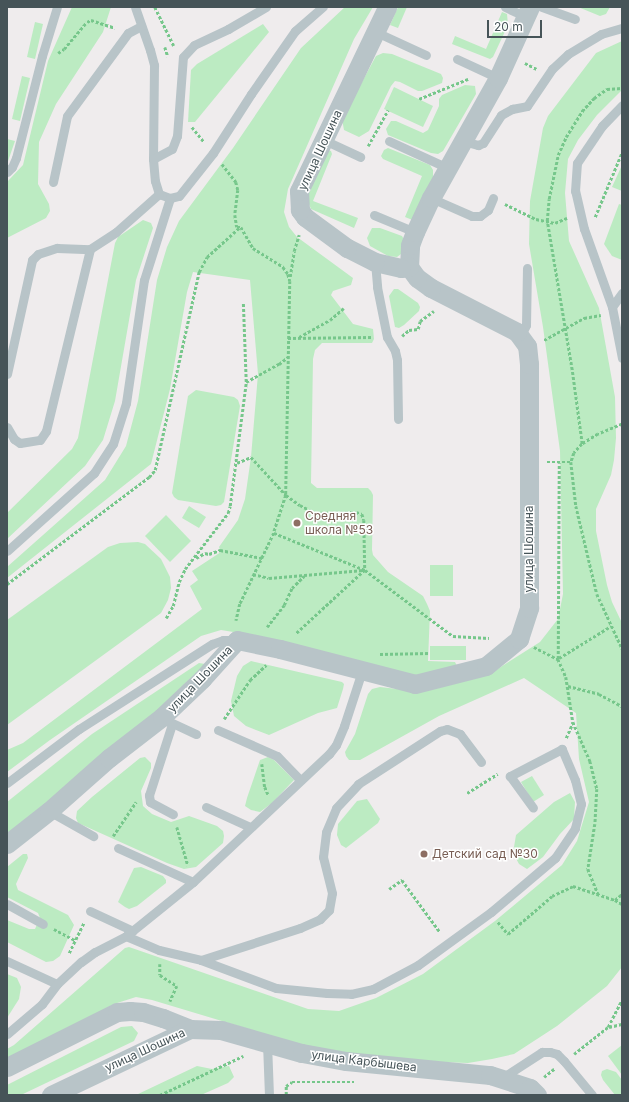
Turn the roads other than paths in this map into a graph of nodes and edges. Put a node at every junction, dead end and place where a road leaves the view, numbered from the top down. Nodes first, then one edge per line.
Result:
1 (57, 7) edge
2 (135, 7) edge
3 (266, 7) edge
4 (323, 7) edge
5 (387, 7) edge
6 (506, 7) edge
7 (542, 7) edge
8 (528, 12) edge
9 (575, 19) dead end
10 (141, 26) junction
11 (622, 28) edge
12 (376, 32) junction
13 (426, 55) dead end
14 (457, 59) dead end
15 (492, 75) junction
16 (622, 105) edge
17 (324, 140) junction
18 (389, 141) dead end
19 (463, 141) junction
20 (360, 157) road end
21 (153, 159) junction
22 (448, 168) junction
23 (7, 172) edge
24 (53, 182) dead end
25 (160, 194) junction
26 (170, 198) junction
27 (431, 198) junction
28 (493, 198) road end
29 (374, 215) dead end
30 (415, 232) junction
31 (90, 249) junction
32 (375, 262) junction
33 (409, 267) junction
34 (527, 268) dead end
35 (622, 293) edge
36 (612, 310) junction
37 (524, 341) junction
38 (622, 358) edge
39 (7, 374) edge
40 (398, 419) dead end
41 (7, 427) edge
42 (7, 551) edge
43 (246, 642) junction
44 (362, 671) junction
45 (167, 721) junction
46 (218, 730) road end
47 (196, 734) dead end
48 (481, 762) dead end
49 (300, 780) junction
50 (7, 783) edge
51 (206, 807) dead end
52 (533, 808) dead end
53 (49, 811) junction
54 (173, 814) dead end
55 (250, 827) junction
56 (94, 836) dead end
57 (7, 844) edge
58 (118, 848) dead end
59 (193, 882) junction
60 (7, 904) edge
61 (90, 911) road end
62 (43, 924) dead end
63 (129, 934) junction
64 (201, 960) junction
65 (7, 962) edge
66 (57, 984) junction
67 (190, 1029) junction
68 (7, 1034) edge
69 (266, 1043) junction
70 (7, 1068) edge
71 (502, 1078) junction
72 (51, 1095) edge
73 (269, 1095) edge
74 (536, 1095) edge
75 (592, 1095) edge

1 - 23 lane
2 - 10 lane
3 - 21 lane
4 - 26 lane
5 - 12 street, улица Шошина
6 - 8 lane
7 - 9 lane
8 - 15 street
10 - 21 lane
10 - 24 lane
11 - 19 lane
12 - 13 lane
12 - 17 street, улица Шошина
14 - 15 lane
15 - 19 street
16 - 36 lane
17 - 20 lane
17 - 32 street, улица Шошина
18 - 22 lane
19 - 22 street
21 - 25 lane
22 - 27 street
25 - 26 lane
25 - 31 lane
26 - 42 lane
27 - 28 lane
27 - 30 street
29 - 30 lane
30 - 33 street
31 - 39 lane
31 - 41 lane
32 - 33 street
32 - 40 lane
33 - 37 street
34 - 37 lane
35 - 36 lane
36 - 38 lane
37 - 44 street, улица Шошина
43 - 44 street
43 - 45 street, улица Шошина
43 - 50 lane
44 - 49 lane
45 - 47 lane
45 - 53 street, улица Шошина
45 - 54 lane
46 - 49 lane
48 - 64 lane
49 - 55 lane
51 - 55 lane
52 - 64 lane
53 - 56 lane
53 - 57 street, улица Шошина
55 - 59 lane
58 - 59 lane
59 - 63 lane
60 - 62 lane
61 - 63 lane
63 - 64 lane
63 - 66 lane
65 - 66 lane
66 - 68 lane
67 - 69 street, улица Карбышева
67 - 70 street, улица Шошина
67 - 72 street, улица Шошина
69 - 71 street, улица Карбышева
69 - 73 lane
71 - 74 street, улица Карбышева
71 - 75 lane

